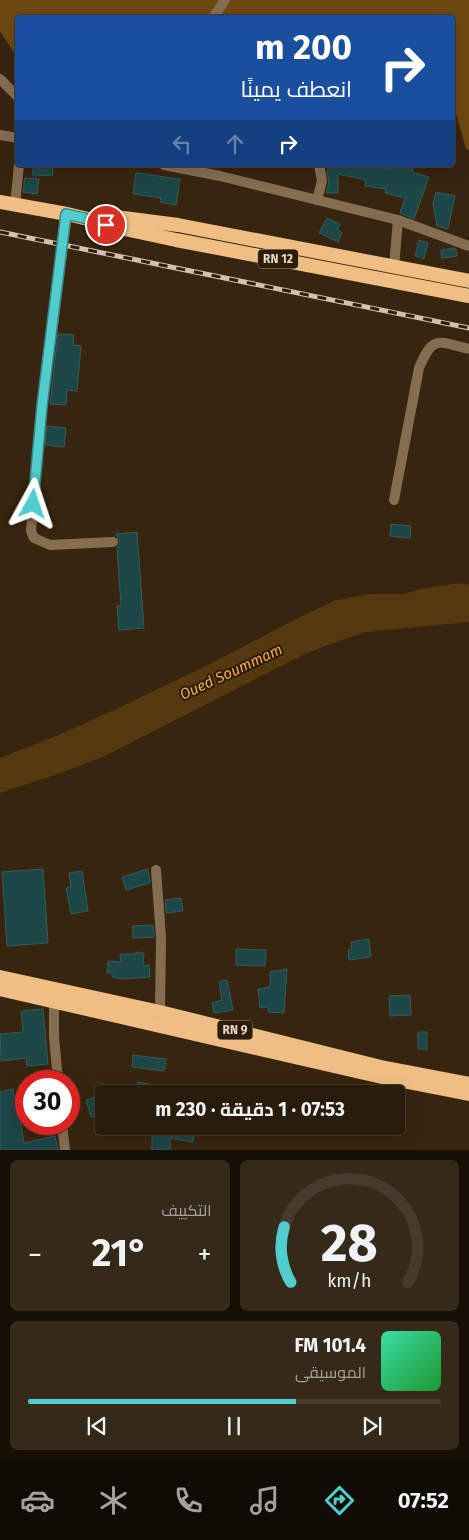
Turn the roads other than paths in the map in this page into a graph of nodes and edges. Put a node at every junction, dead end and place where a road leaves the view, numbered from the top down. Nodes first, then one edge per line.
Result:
1 (225, 0) edge
2 (215, 15) edge
3 (0, 79) edge
4 (15, 94) edge
5 (0, 134) edge
6 (15, 137) edge
7 (19, 167) edge
8 (174, 167) edge
9 (319, 167) edge
10 (317, 200) junction
11 (0, 202) edge
12 (15, 205) junction
13 (66, 214) junction
14 (88, 219) junction
15 (398, 220) junction
16 (469, 246) edge
17 (394, 267) junction
18 (469, 281) edge
19 (469, 296) edge
20 (469, 349) edge
21 (394, 500) dead end
22 (113, 542) dead end
23 (156, 870) dead end
24 (0, 977) edge
25 (0, 989) edge
26 (54, 1001) junction
27 (160, 1012) junction
28 (57, 1070) edge
29 (469, 1084) edge
30 (469, 1094) edge
31 (63, 1135) edge
32 (65, 1150) edge

1 - 2 street
3 - 4 street
5 - 6 street
7 - 12 street
8 - 10 street
9 - 10 street
10 - 15 street
11 - 12 highway, RN 12
12 - 13 highway, RN 12
13 - 14 highway, RN 12
13 - 22 street
14 - 17 highway, RN 12
14 - 19 highway, RN 12
15 - 16 street
15 - 17 street
17 - 18 highway, RN 12
20 - 21 street
23 - 27 street
24 - 27 highway, RN 9
25 - 26 highway, RN 9
26 - 28 street
26 - 30 highway, RN 9
27 - 29 highway, RN 9
31 - 32 street

